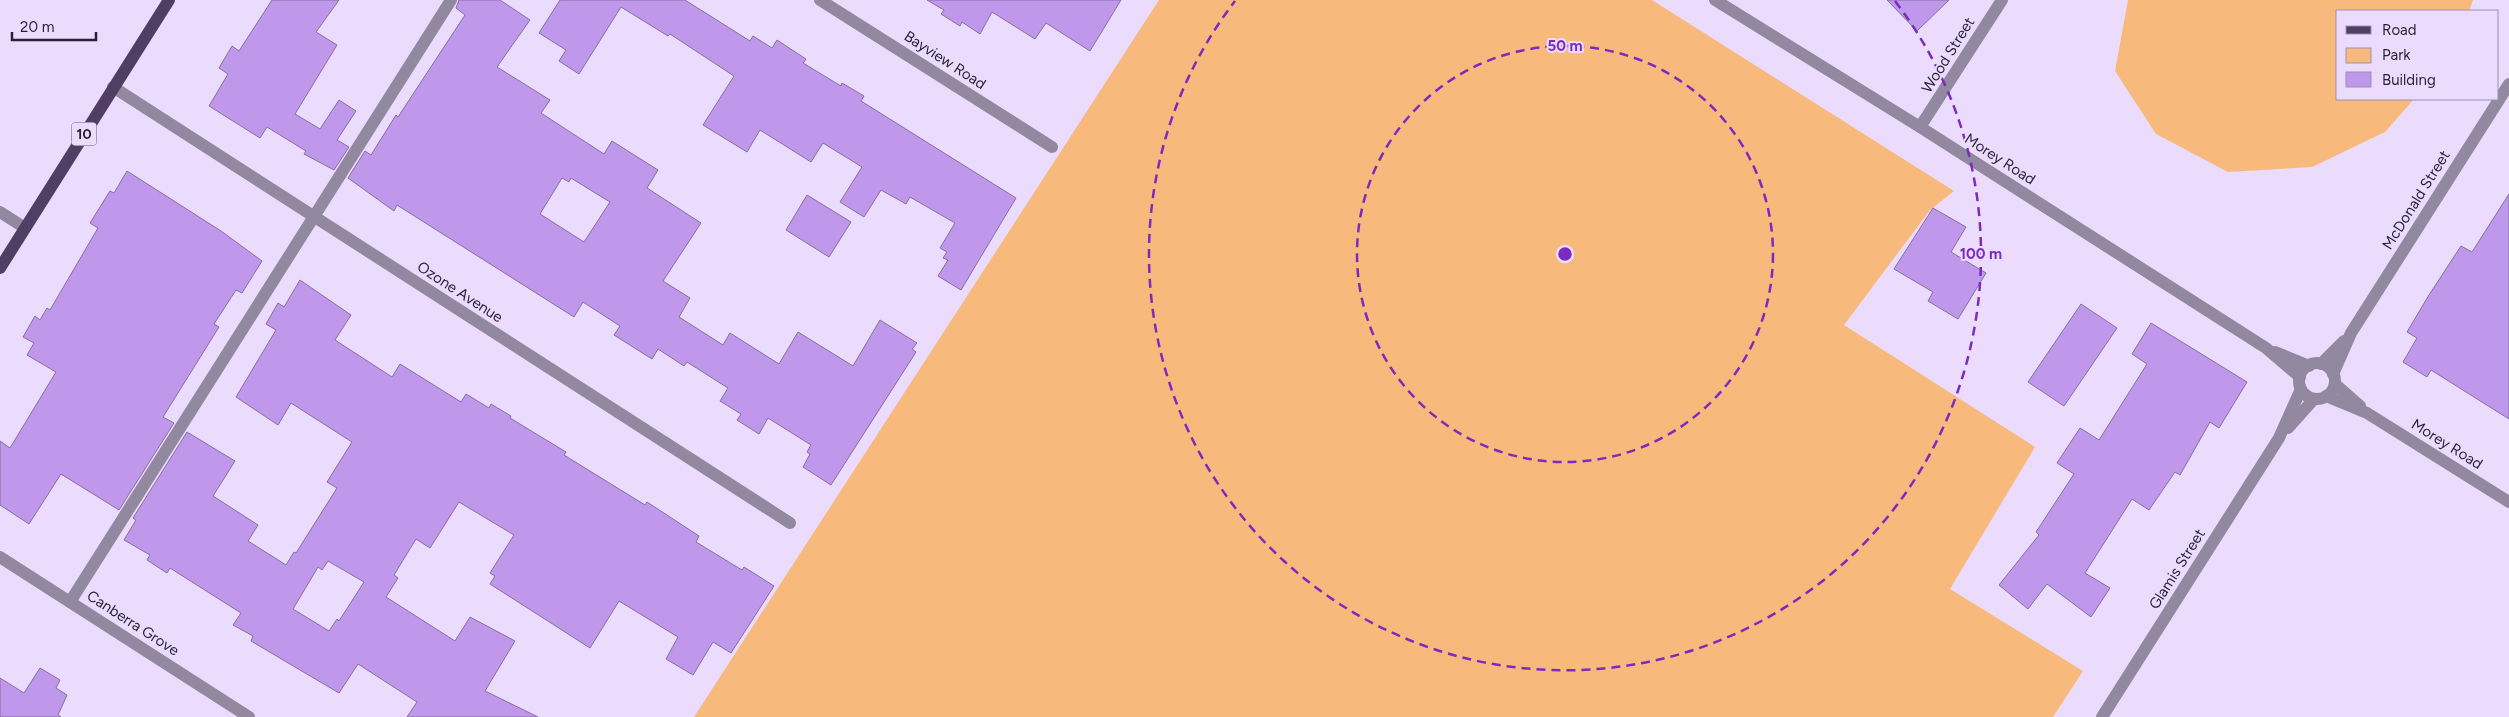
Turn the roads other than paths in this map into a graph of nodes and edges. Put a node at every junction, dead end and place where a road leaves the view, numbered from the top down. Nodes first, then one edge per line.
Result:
1 (169, 0) edge
2 (451, 0) edge
3 (820, 0) edge
4 (1715, 0) edge
5 (2002, 0) edge
6 (2509, 84) edge
7 (113, 87) junction
8 (2499, 100) edge
9 (2499, 100) edge
10 (1920, 127) junction
11 (1052, 148) dead end
12 (0, 212) edge
13 (313, 216) junction
14 (25, 228) junction
15 (0, 268) edge
16 (2351, 334) junction
17 (2266, 348) junction
18 (2315, 365) junction
19 (2334, 379) junction
20 (2300, 383) junction
21 (2320, 398) junction
22 (2367, 413) junction
23 (2279, 438) junction
24 (2509, 502) edge
25 (790, 523) dead end
26 (0, 557) edge
27 (70, 602) junction
28 (249, 717) edge
29 (2102, 717) edge

1 - 7 main road, 10
2 - 13 street
3 - 11 street, Bayview Road
4 - 10 street, Morey Road
5 - 10 street, Wood Street
6 - 8 street, McDonald Street
7 - 13 street, Ozone Avenue
7 - 14 main road, 10
9 - 16 street, McDonald Street
10 - 17 street, Morey Road
12 - 14 street
13 - 25 street, Ozone Avenue
13 - 27 street
14 - 15 main road, 10
16 - 18 street, McDonald Street
16 - 19 street, McDonald Street
17 - 18 street, Morey Road
17 - 20 street, Morey Road
18 - 19 street, Morey Road
18 - 20 street, McDonald Street
19 - 21 street, McDonald Street
19 - 22 street, Morey Road
20 - 21 street, Morey Road
20 - 23 street, Glamis Street
21 - 22 street, Morey Road
21 - 23 street, Glamis Street
22 - 24 street, Morey Road
23 - 29 street, Glamis Street
26 - 27 street, Canberra Grove
27 - 28 street, Canberra Grove

